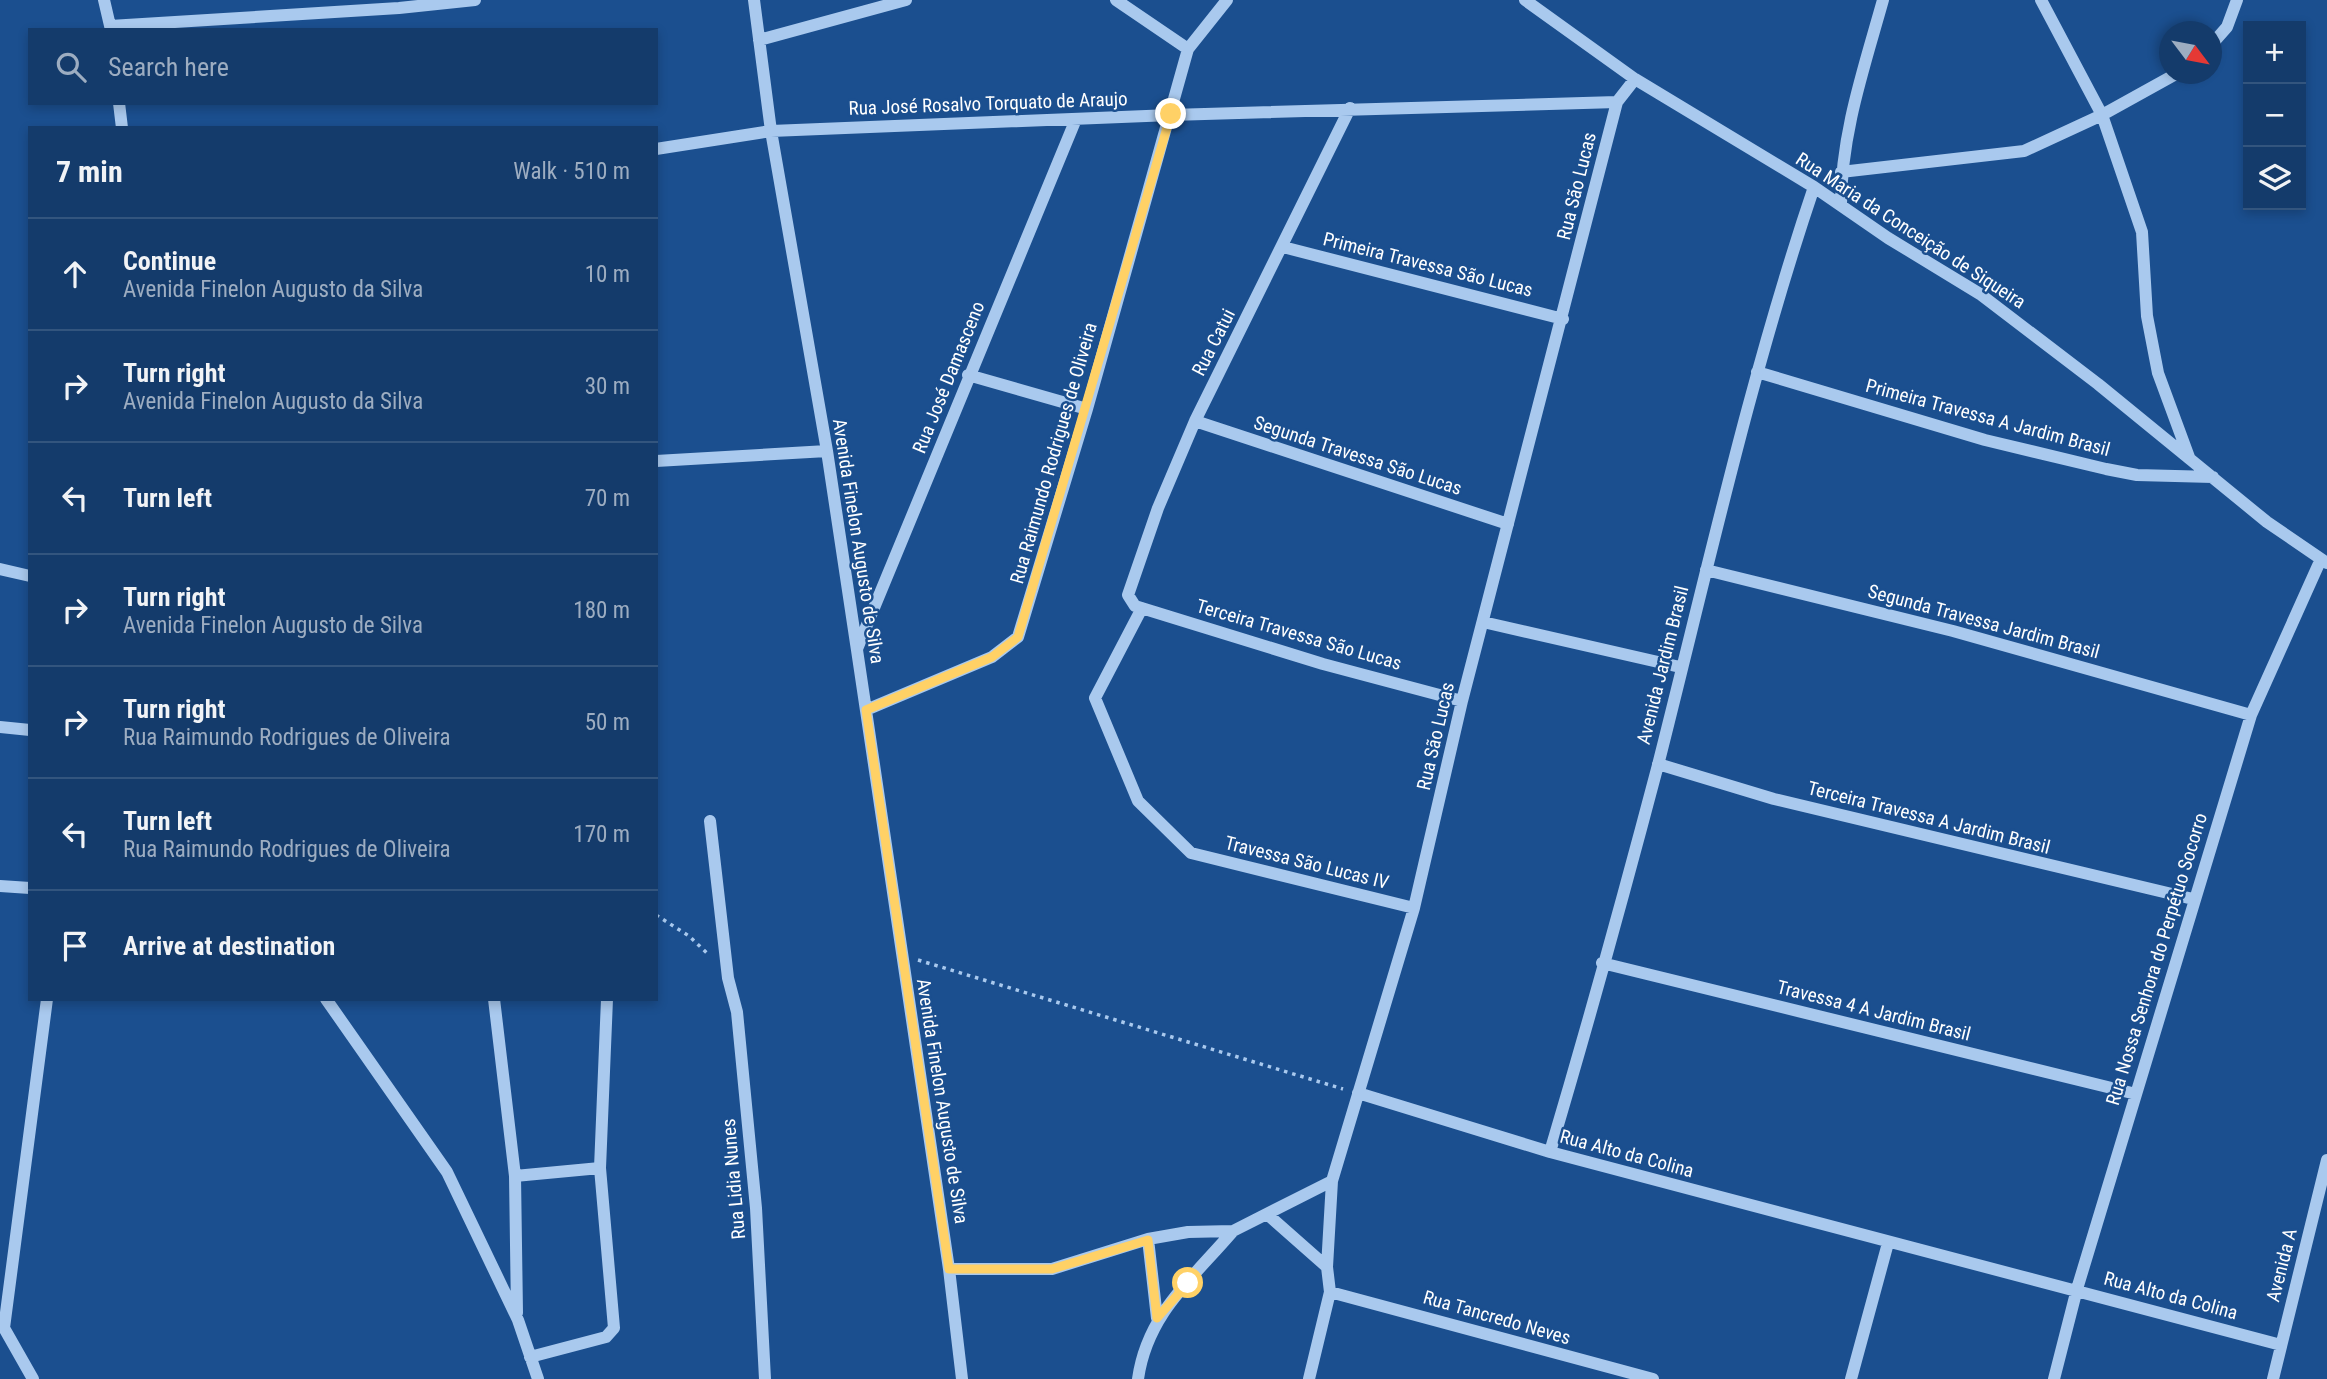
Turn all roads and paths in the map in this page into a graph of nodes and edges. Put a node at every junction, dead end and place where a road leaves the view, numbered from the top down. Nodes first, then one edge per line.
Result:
1 (104, 0) edge
2 (475, 0) edge
3 (754, 0) edge
4 (906, 0) edge
5 (1116, 0) edge
6 (1227, 0) edge
7 (1525, 0) edge
8 (1883, 0) edge
9 (2040, 0) edge
10 (2237, 0) edge
11 (397, 4) edge
12 (111, 28) edge
13 (2222, 32) edge
14 (759, 40) junction
15 (1188, 49) junction
16 (1635, 79) junction
17 (2159, 83) edge
18 (1617, 102) junction
19 (119, 105) edge
20 (1350, 108) junction
21 (1171, 114) junction
22 (2102, 115) junction
23 (1076, 119) junction
24 (122, 126) edge
25 (771, 131) junction
26 (658, 149) edge
27 (1841, 172) junction
28 (1814, 187) junction
29 (1841, 205) junction
30 (1283, 247) junction
31 (1563, 318) junction
32 (1757, 372) junction
33 (968, 375) junction
34 (1087, 409) junction
35 (1195, 421) junction
36 (827, 450) junction
37 (2190, 458) junction
38 (658, 461) edge
39 (2213, 477) junction
40 (1508, 524) junction
41 (2324, 561) edge
42 (0, 569) edge
43 (1706, 570) junction
44 (28, 576) edge
45 (1129, 599) joint
46 (1142, 608) junction
47 (1483, 622) junction
48 (857, 650) junction
49 (1680, 667) junction
50 (1462, 701) junction
51 (866, 710) junction
52 (2251, 715) junction
53 (0, 727) edge
54 (28, 730) edge
55 (1658, 764) junction
56 (710, 821) dead end
57 (0, 886) edge
58 (28, 888) edge
59 (2193, 899) junction
60 (1414, 908) junction
61 (658, 916) edge
62 (900, 955) junction
63 (1602, 963) junction
64 (728, 978) junction
65 (47, 1001) edge
66 (327, 1001) edge
67 (494, 1001) edge
68 (607, 1001) edge
69 (1358, 1093) junction
70 (2136, 1094) junction
71 (1549, 1152) junction
72 (2327, 1160) edge
73 (600, 1168) junction
74 (515, 1176) junction
75 (1332, 1181) junction
76 (1267, 1214) junction
77 (1233, 1231) junction
78 (1148, 1240) junction
79 (1888, 1243) junction
80 (1327, 1267) junction
81 (949, 1269) junction
82 (2077, 1289) junction
83 (1330, 1292) junction
84 (1157, 1318) junction
85 (518, 1320) junction
86 (2, 1328) edge
87 (2281, 1345) junction
88 (530, 1357) junction
89 (33, 1379) edge
90 (538, 1379) edge
91 (765, 1379) edge
92 (962, 1379) edge
93 (1138, 1379) edge
94 (1309, 1379) edge
95 (1653, 1379) edge
96 (1850, 1379) edge
97 (2054, 1379) edge
98 (2273, 1379) edge

1 - 12 street
2 - 11 street
3 - 14 street, Avenida Finelon Augusto de Silva
4 - 14 street
5 - 15 street
6 - 15 street
7 - 16 street, Rua Maria da Conceição de Siqueira
8 - 27 street
9 - 22 street
10 - 13 street
11 - 12 street
14 - 25 street, Avenida Finelon Augusto de Silva
15 - 21 street, Rua Raimundo Rodrigues de Oliveira
16 - 18 street
16 - 28 street, Rua Maria da Conceição de Siqueira
17 - 22 street
18 - 20 street, Rua José Rosalvo Torquato de Araujo
18 - 31 street, Rua São Lucas
19 - 24 street
20 - 21 street, Rua José Rosalvo Torquato de Araujo
20 - 30 street, Rua Catui
21 - 23 street, Rua José Rosalvo Torquato de Araujo
21 - 34 street, Rua Raimundo Rodrigues de Oliveira
22 - 27 street
22 - 37 street
23 - 25 street, Rua José Rosalvo Torquato de Araujo
23 - 33 street, Rua José Damasceno
25 - 26 street, Rua José Rosalvo Torquato de Araujo
25 - 36 street, Avenida Finelon Augusto de Silva
27 - 29 street
28 - 29 street, Rua Maria da Conceição de Siqueira
28 - 32 street, Avenida Jardim Brasil
29 - 37 street, Rua Maria da Conceição de Siqueira
30 - 31 street, Primeira Travessa São Lucas
30 - 35 street, Rua Catui
31 - 40 street, Rua São Lucas
32 - 39 street, Primeira Travessa A Jardim Brasil
32 - 43 street, Avenida Jardim Brasil
33 - 34 street
33 - 48 street, Rua José Damasceno
34 - 51 street, Rua Raimundo Rodrigues de Oliveira
35 - 40 street, Segunda Travessa São Lucas
35 - 45 street, Rua Catui
36 - 38 street
36 - 48 street, Avenida Finelon Augusto de Silva
37 - 39 street, Rua Maria da Conceição de Siqueira
39 - 41 street, Rua Maria da Conceição de Siqueira
40 - 47 street, Rua São Lucas
41 - 52 street, Rua Nossa Senhora do Perpétuo Socorro
42 - 44 street
43 - 49 street, Avenida Jardim Brasil
43 - 52 street, Segunda Travessa Jardim Brasil
45 - 46 street, Terceira Travessa São Lucas
46 - 50 street, Terceira Travessa São Lucas
46 - 60 street, Travessa São Lucas IV
47 - 49 street
47 - 50 street, Rua São Lucas
48 - 51 street, Avenida Finelon Augusto de Silva
49 - 55 street, Avenida Jardim Brasil
50 - 60 street, Rua São Lucas
51 - 62 street, Avenida Finelon Augusto de Silva
52 - 59 street, Rua Nossa Senhora do Perpétuo Socorro
53 - 54 street
55 - 59 street, Terceira Travessa A Jardim Brasil
55 - 63 street, Avenida Jardim Brasil
56 - 64 street, Rua Lidia Nunes
57 - 58 street
59 - 70 street, Rua Nossa Senhora do Perpétuo Socorro
60 - 69 street, Rua São Lucas
61 - 64 path
62 - 69 path
62 - 81 street, Avenida Finelon Augusto de Silva
63 - 70 street, Travessa 4 A Jardim Brasil
63 - 71 street, Avenida Jardim Brasil
64 - 91 street, Rua Lidia Nunes
65 - 86 street
66 - 85 street
67 - 74 street
68 - 73 street
69 - 71 street, Rua Alto da Colina
69 - 75 street, Rua São Lucas
70 - 82 street, Rua Nossa Senhora do Perpétuo Socorro
71 - 79 street, Rua Alto da Colina
72 - 87 street, Avenida A
73 - 74 street
73 - 88 street
74 - 85 street
75 - 76 street
75 - 80 street, Rua São Lucas
76 - 77 street
76 - 80 street
77 - 78 street
77 - 84 street
78 - 81 street
78 - 84 street
79 - 82 street, Rua Alto da Colina
79 - 96 street
80 - 83 street, Rua São Lucas
81 - 92 street, Avenida Finelon Augusto de Silva
82 - 87 street, Rua Alto da Colina
82 - 97 street, Rua Nossa Senhora do Perpétuo Socorro
83 - 94 street, Rua São Lucas
83 - 95 street, Rua Tancredo Neves
84 - 93 street
85 - 88 street
86 - 89 street
87 - 98 street, Avenida A
88 - 90 street

